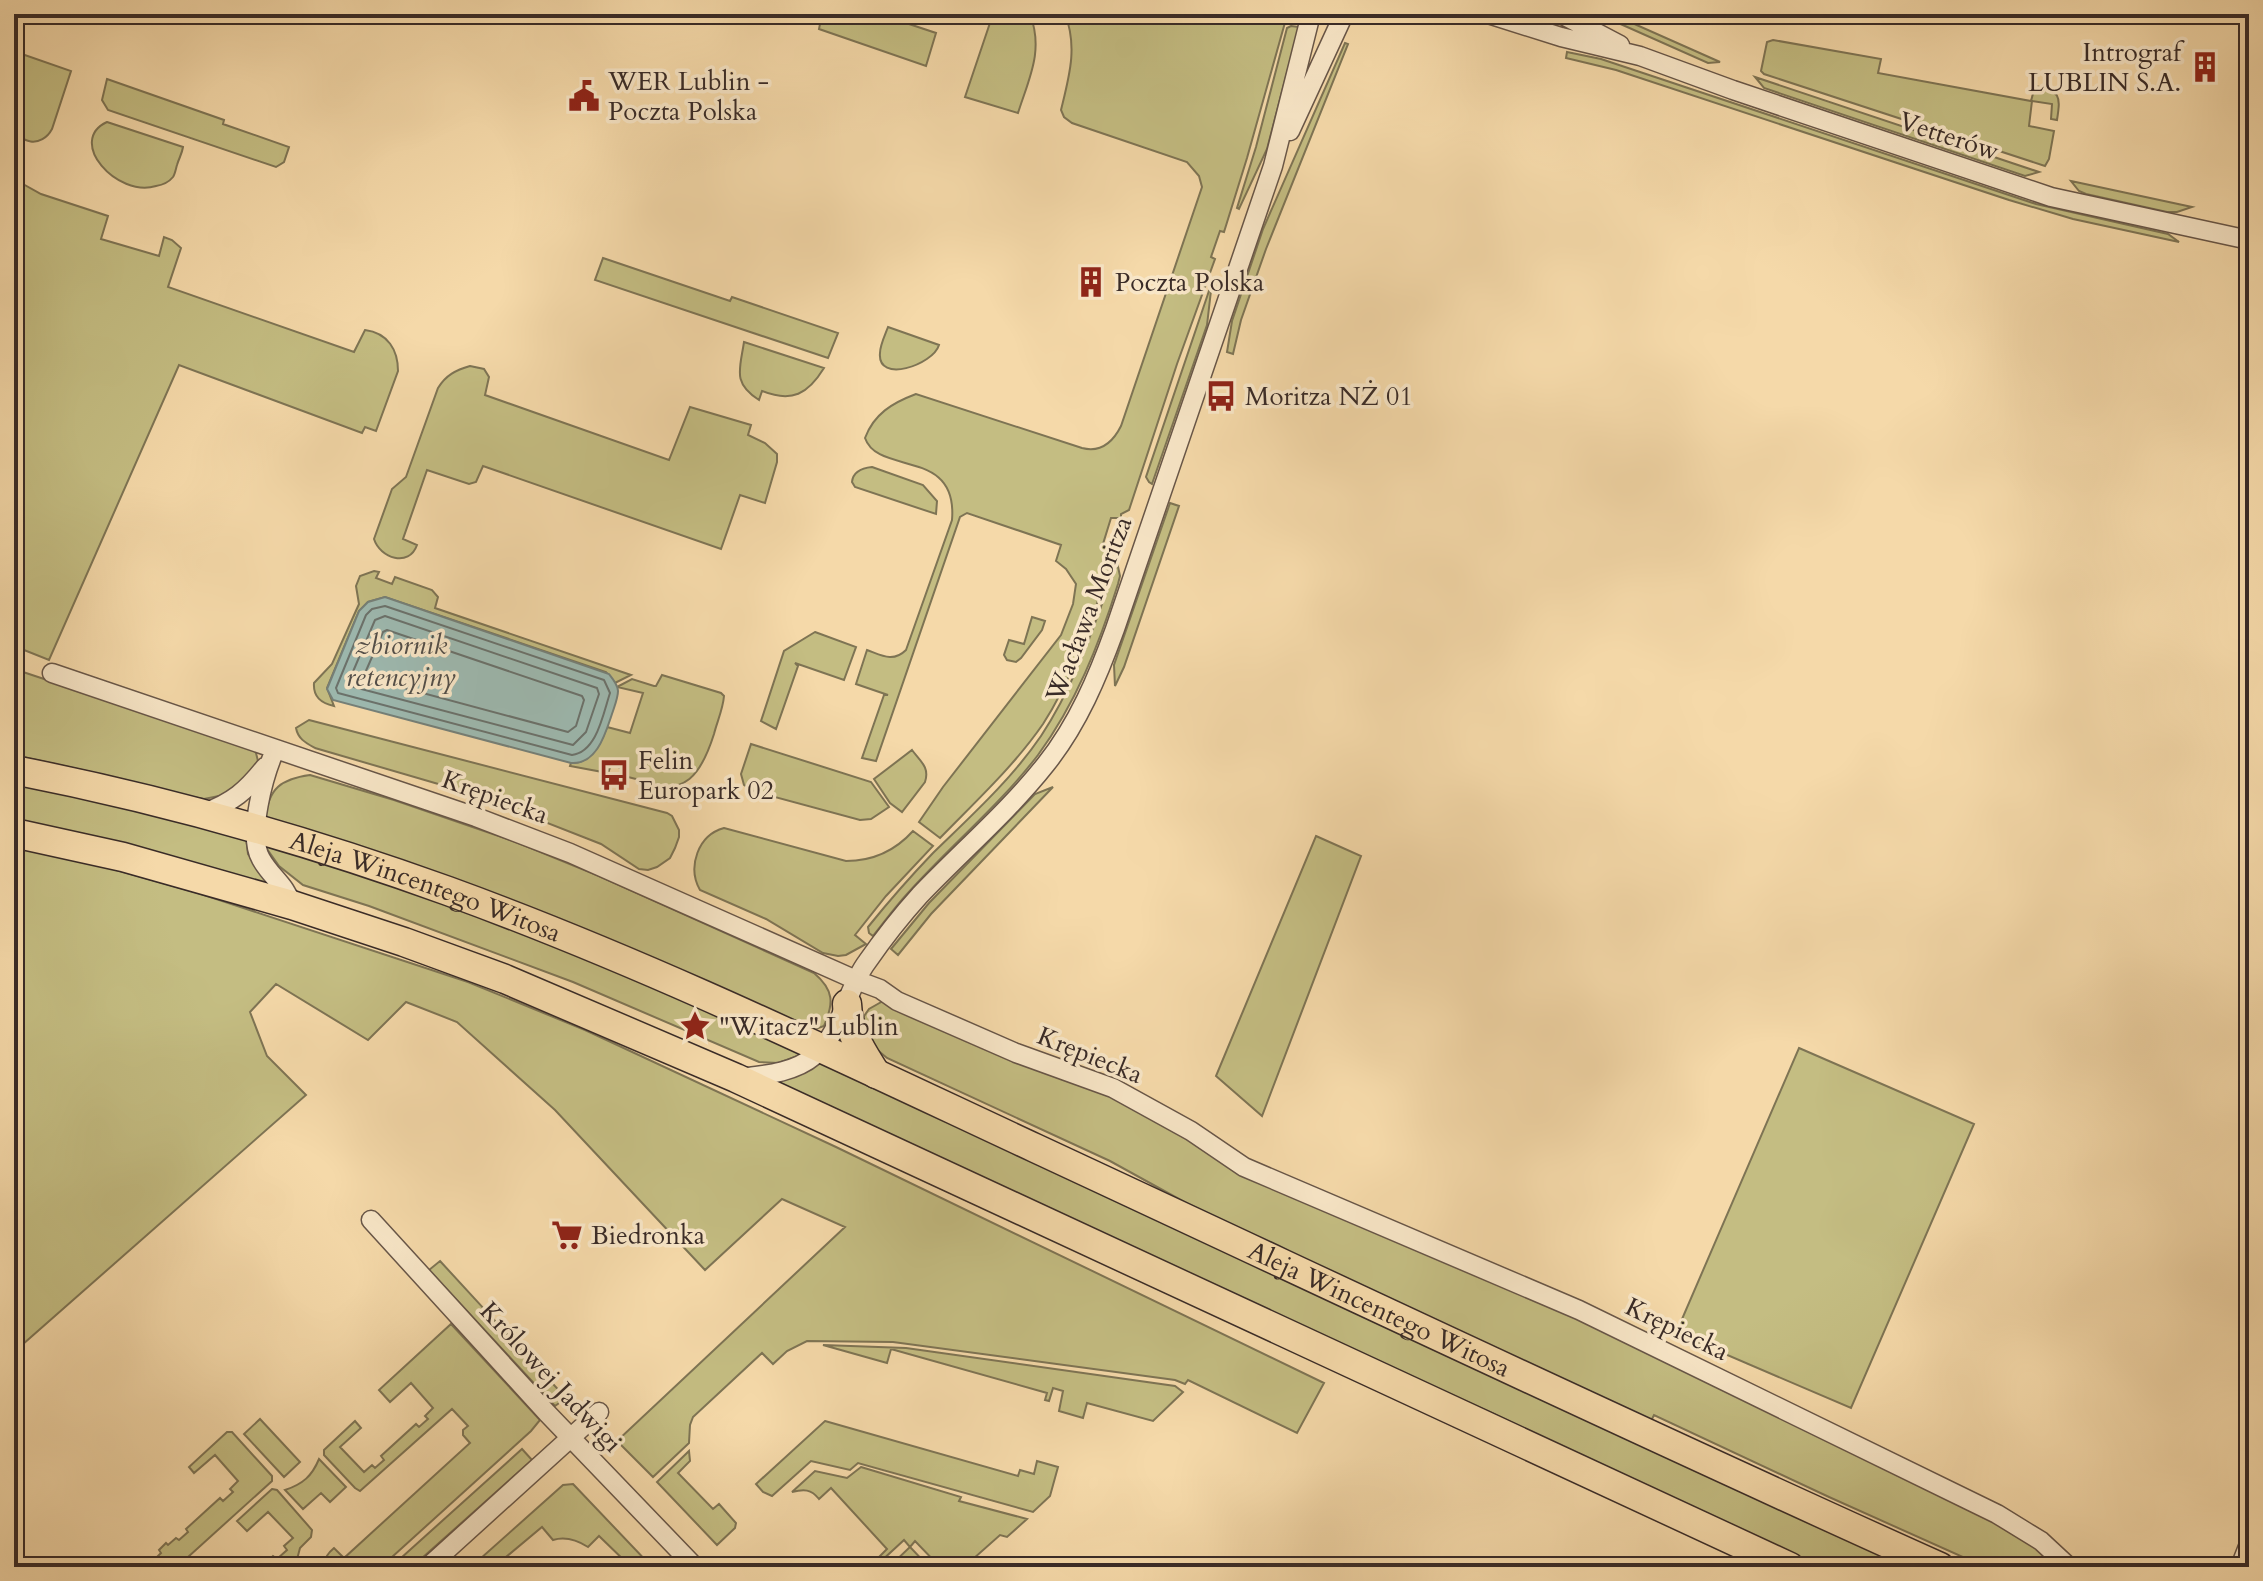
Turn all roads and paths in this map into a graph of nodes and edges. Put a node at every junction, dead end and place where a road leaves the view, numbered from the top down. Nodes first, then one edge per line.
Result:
1 (1311, 14) edge
2 (1344, 14) edge
3 (1488, 14) edge
4 (1561, 14) edge
5 (1640, 56) junction
6 (1273, 166) junction
7 (2249, 240) edge
8 (52, 673) dead end
9 (272, 756) junction
10 (14, 770) edge
11 (203, 814) junction
12 (254, 828) junction
13 (14, 833) edge
14 (292, 905) junction
15 (851, 992) junction
16 (821, 1049) junction
17 (876, 1074) junction
18 (736, 1078) junction
19 (371, 1220) dead end
20 (599, 1412) dead end
21 (571, 1438) junction
22 (2249, 1544) edge
23 (428, 1567) edge
24 (695, 1567) edge
25 (1790, 1567) edge
26 (1940, 1567) edge
27 (2069, 1567) edge
28 (2240, 1567) edge

1 - 6 street, Wacława Moritza
2 - 6 street, Wacława Moritza
3 - 5 street, Vetterów
4 - 5 street, Vetterów
5 - 7 street, Vetterów
6 - 15 street, Wacława Moritza
8 - 9 street, Krępiecka
9 - 11 street
9 - 12 street
9 - 15 street, Krępiecka
10 - 11 main road, Aleja Wincentego Witosa
11 - 12 main road, Aleja Wincentego Witosa
12 - 14 street
12 - 16 main road, Aleja Wincentego Witosa
13 - 14 main road
14 - 18 main road
15 - 16 street, Wacława Moritza
15 - 17 main road
15 - 27 street, Krępiecka
16 - 17 main road, Aleja Wincentego Witosa
16 - 18 street
17 - 26 main road, Aleja Wincentego Witosa
18 - 25 main road
19 - 21 street, Królowej Jadwigi
20 - 21 street
21 - 23 street
21 - 24 street, Królowej Jadwigi
22 - 28 street

